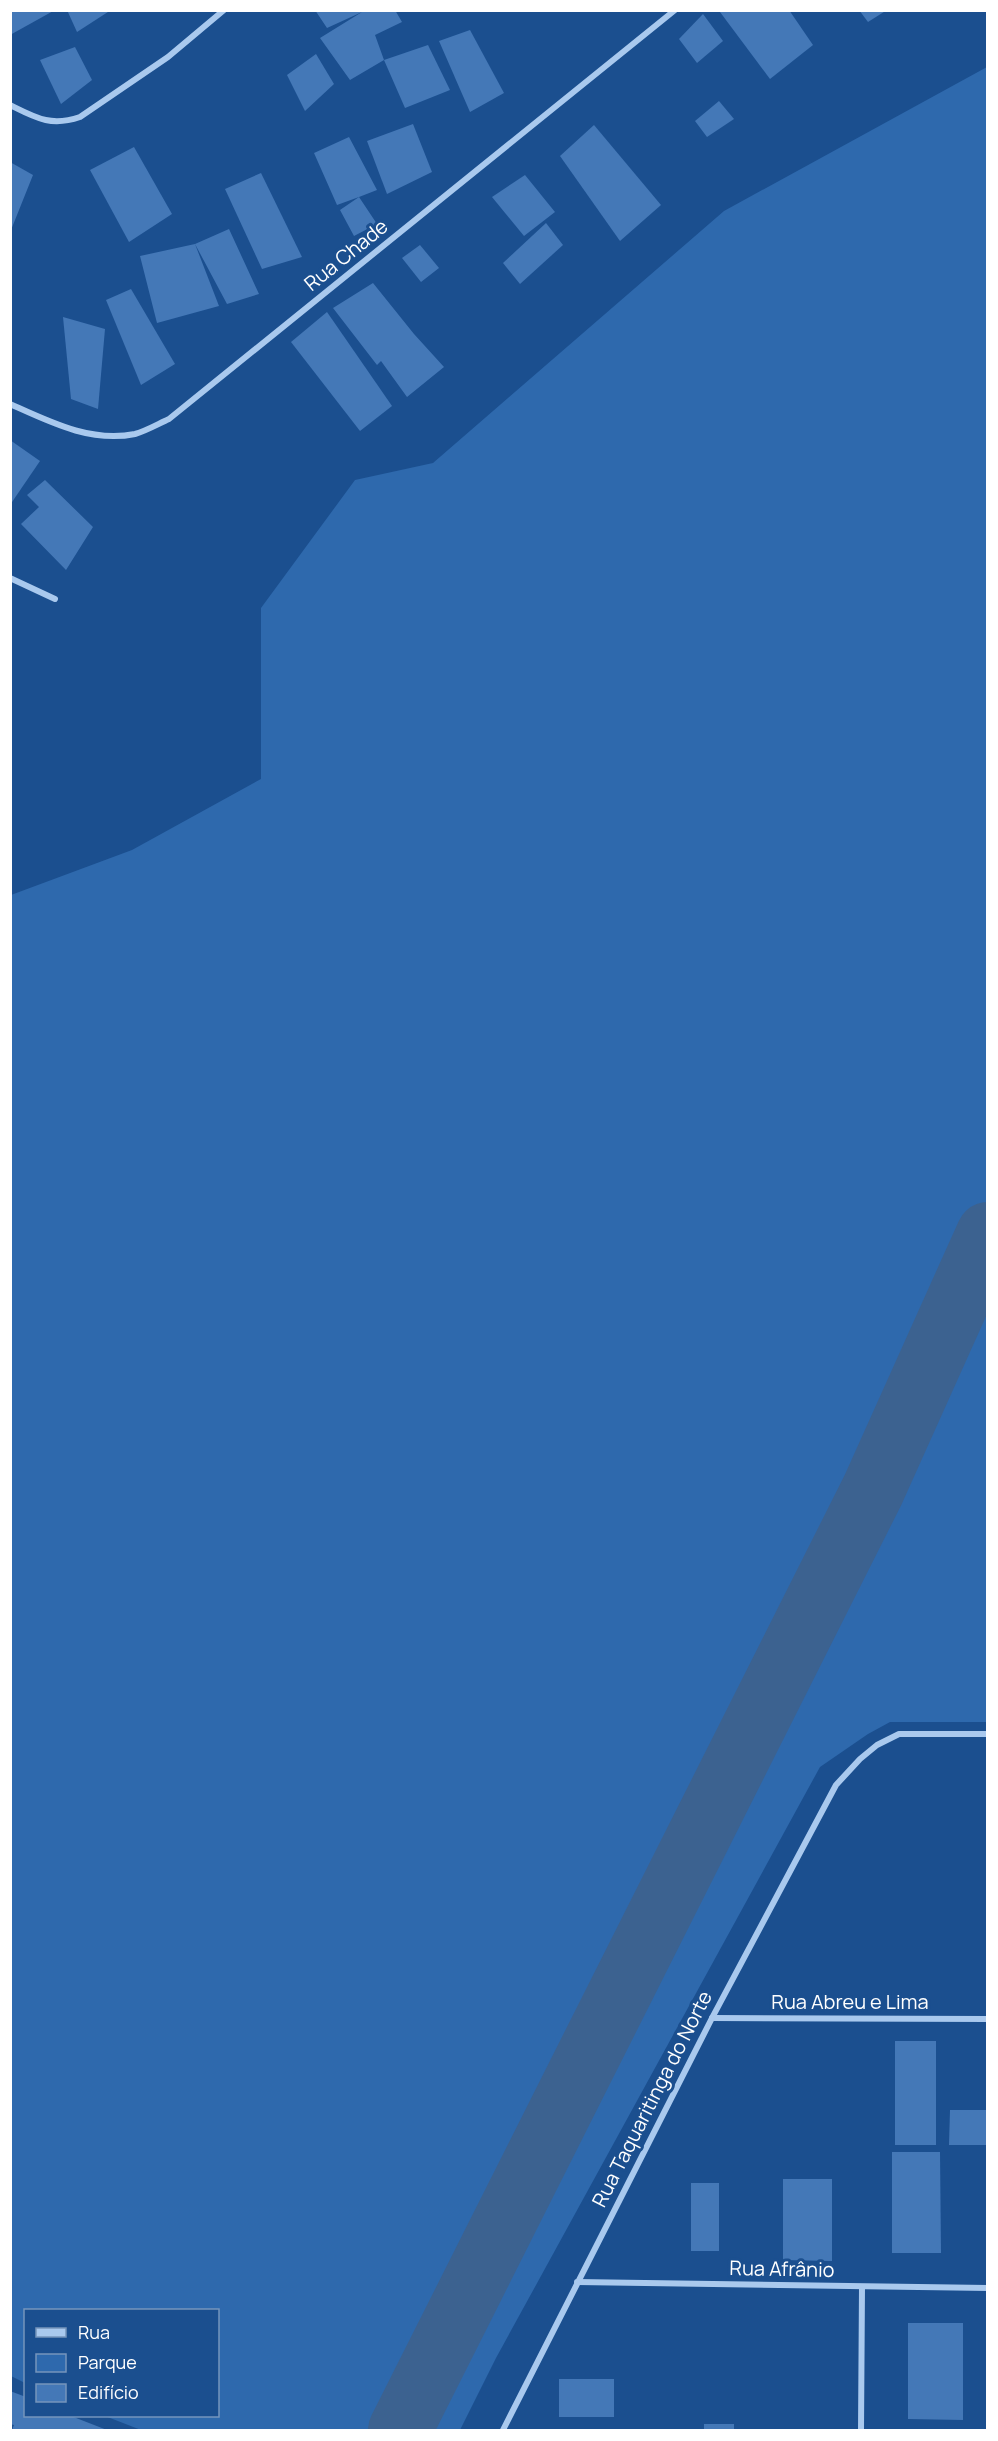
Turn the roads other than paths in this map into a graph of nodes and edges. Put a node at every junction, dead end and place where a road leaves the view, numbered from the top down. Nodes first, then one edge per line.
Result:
1 (224, 10) edge
2 (675, 10) edge
3 (10, 105) edge
4 (10, 404) edge
5 (10, 578) edge
6 (55, 599) dead end
7 (987, 1734) edge
8 (712, 2018) junction
9 (987, 2019) edge
10 (577, 2282) junction
11 (862, 2287) junction
12 (987, 2288) edge
13 (503, 2430) edge
14 (861, 2430) edge

1 - 3 street
2 - 4 street, Rua Chade
5 - 6 street
7 - 8 street, Rua Taquaritinga do Norte
8 - 9 street, Rua Abreu e Lima
8 - 10 street, Rua Taquaritinga do Norte
10 - 11 street, Rua Afrânio
10 - 13 street, Rua Taquaritinga do Norte
11 - 12 street, Rua Afrânio
11 - 14 street

